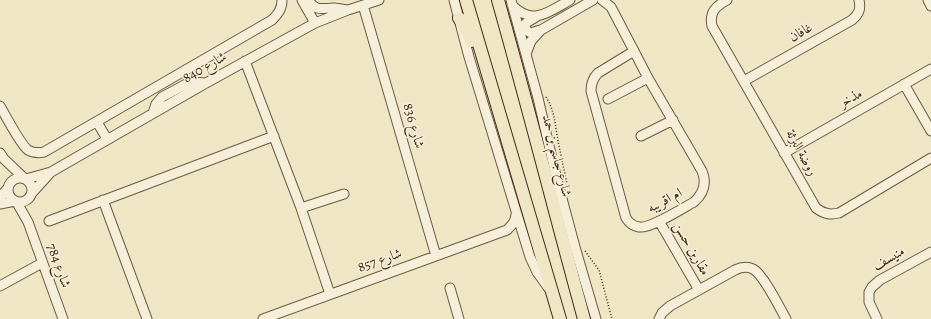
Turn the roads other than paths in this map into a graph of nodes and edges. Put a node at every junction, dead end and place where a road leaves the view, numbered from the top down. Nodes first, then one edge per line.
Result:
1 (282, 0) edge
2 (302, 0) edge
3 (308, 0) edge
4 (379, 0) edge
5 (454, 0) edge
6 (466, 0) edge
7 (492, 0) edge
8 (498, 0) edge
9 (570, 0) edge
10 (593, 0) edge
11 (602, 0) edge
12 (727, 0) edge
13 (859, 0) edge
14 (928, 0) edge
15 (512, 3) edge
16 (610, 3) edge
17 (363, 5) junction
18 (931, 6) edge
19 (348, 10) junction
20 (501, 12) junction
21 (536, 17) junction
22 (459, 18) junction
23 (314, 23) junction
24 (541, 30) junction
25 (634, 51) junction
26 (526, 54) junction
27 (246, 61) junction
28 (486, 67) junction
29 (931, 69) edge
30 (648, 78) junction
31 (744, 81) junction
32 (206, 83) junction
33 (904, 84) junction
34 (156, 87) junction
35 (162, 97) junction
36 (608, 99) dead end
37 (0, 106) edge
38 (153, 113) junction
39 (673, 120) junction
40 (97, 122) junction
41 (931, 131) edge
42 (274, 136) junction
43 (641, 136) dead end
44 (107, 139) junction
45 (784, 153) junction
46 (2, 156) edge
47 (931, 158) edge
48 (51, 172) junction
49 (25, 179) junction
50 (8, 187) junction
51 (344, 194) dead end
52 (30, 196) junction
53 (0, 197) edge
54 (103, 200) junction
55 (15, 201) junction
56 (0, 204) edge
57 (301, 208) junction
58 (516, 212) junction
59 (49, 221) dead end
60 (659, 221) junction
61 (28, 222) junction
62 (507, 230) junction
63 (523, 237) junction
64 (931, 252) edge
65 (436, 256) junction
66 (42, 263) junction
67 (0, 286) edge
68 (450, 288) dead end
69 (699, 290) junction
70 (552, 292) junction
71 (330, 294) junction
72 (63, 319) edge
73 (147, 319) edge
74 (263, 319) edge
75 (459, 319) edge
76 (560, 319) edge
77 (584, 319) edge
78 (596, 319) edge
79 (659, 319) edge
80 (786, 319) edge
81 (877, 319) edge

1 - 34 street
2 - 23 street
3 - 19 street
4 - 17 street, شارع 840
5 - 22 street
6 - 28 main road
7 - 20 main road
8 - 20 main road, شارع جاسم بن حمد
9 - 21 street
10 - 24 street
11 - 16 street, ام اقريبه
12 - 31 street, روضة البرثة
13 - 31 street, غافان
14 - 18 street
15 - 21 street
15 - 26 street, شارع جاسم بن حمد
16 - 25 street, ام اقريبه
17 - 19 street, شارع 840
17 - 65 street, شارع 836
19 - 23 street, شارع 840
20 - 77 main road, شارع جاسم بن حمد
21 - 24 street
22 - 28 main road
22 - 58 street
23 - 27 street, شارع 840
24 - 26 street
25 - 30 street, ام اقريبه
25 - 60 street, ام اقريبه
26 - 78 street, شارع جاسم بن حمد
27 - 32 street, شارع 840
27 - 42 street
28 - 70 main road
29 - 33 street, مذخر
30 - 36 street
30 - 39 street, ام اقريبه
31 - 45 street, روضة البرثة
32 - 35 street
32 - 38 street, شارع 840
33 - 41 street
33 - 45 street, مذخر
34 - 35 street
34 - 40 street
35 - 38 street
37 - 40 street
38 - 44 street, شارع 840
39 - 43 street
39 - 60 street, ام اقريبه
40 - 44 street
42 - 54 street
42 - 57 street
44 - 48 street, شارع 840
45 - 47 street, روضة البرثة
46 - 49 street
46 - 50 street
48 - 49 street, شارع 840
48 - 52 street, شارع 840
49 - 50 street
49 - 52 street
50 - 53 street
50 - 55 street
51 - 57 street
52 - 55 street
52 - 61 street, شارع 784
54 - 59 street
54 - 73 street
55 - 56 street
55 - 61 street, شارع 784
57 - 71 street
58 - 62 street
58 - 63 street
60 - 69 street, مقارين حسن
61 - 66 street, شارع 784
62 - 63 street
62 - 65 street, شارع 857
63 - 70 street
64 - 81 street, منيسف
65 - 71 street, شارع 857
66 - 67 street
66 - 72 street, شارع 784
68 - 75 street
69 - 79 street, مقارين حسن
69 - 80 street, مقارين حسن
70 - 76 main road
71 - 74 street, شارع 857

